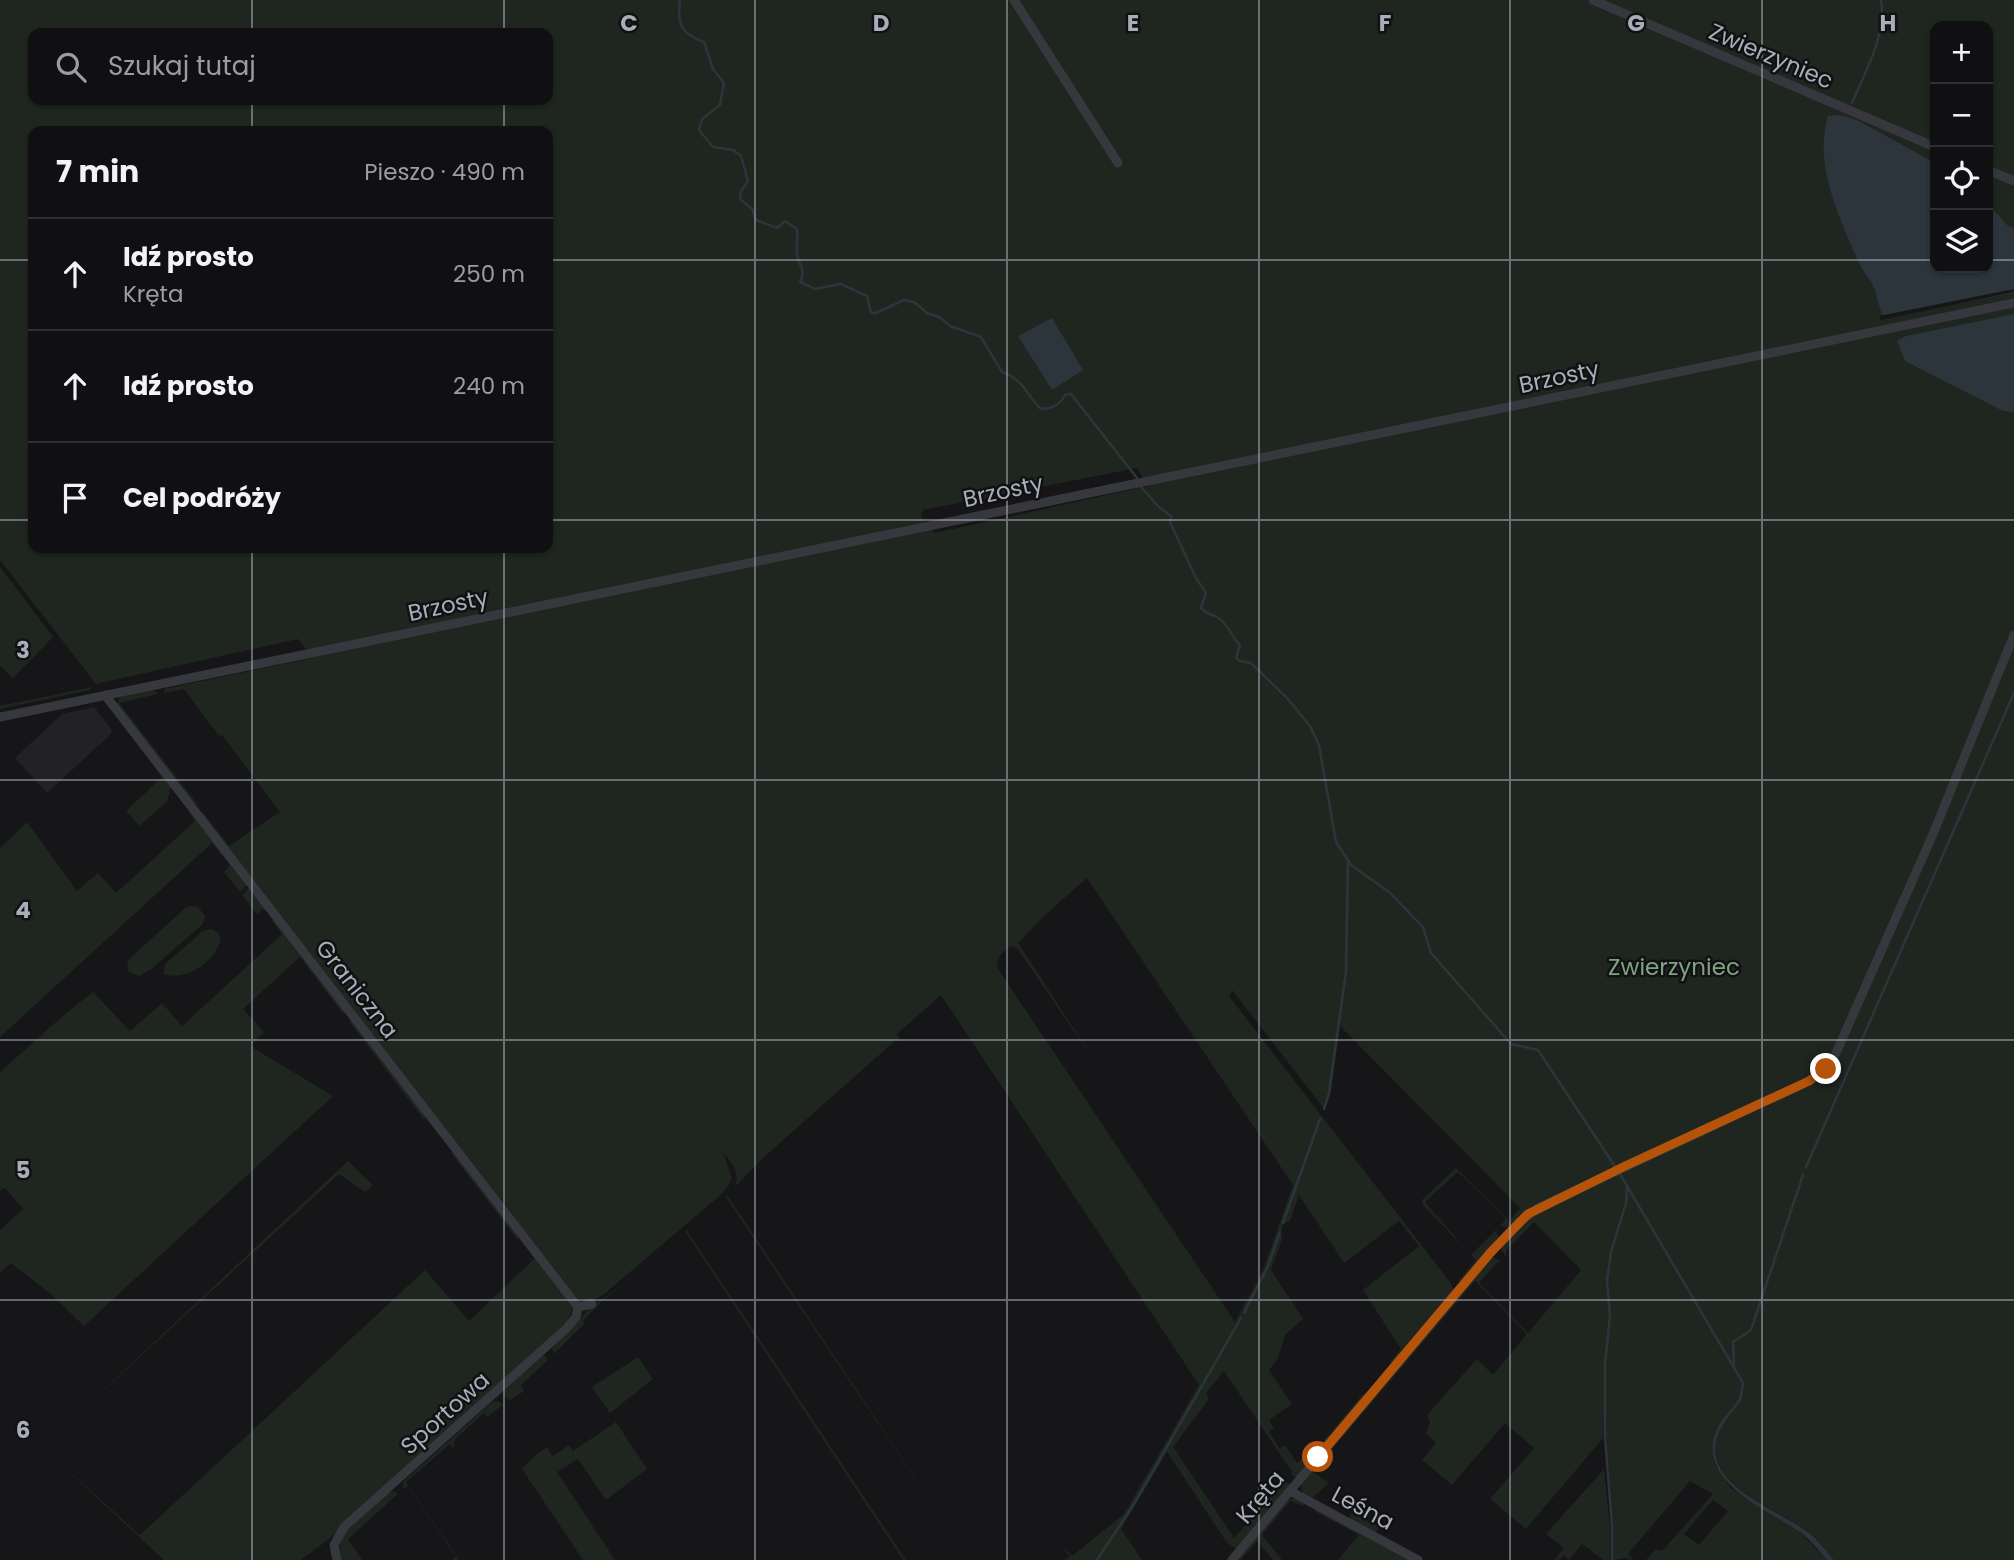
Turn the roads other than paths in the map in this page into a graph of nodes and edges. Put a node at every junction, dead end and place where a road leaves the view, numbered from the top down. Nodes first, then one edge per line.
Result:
1 (1014, 0) edge
2 (1593, 0) edge
3 (1930, 145) edge
4 (1118, 163) dead end
5 (1993, 172) edge
6 (2014, 181) edge
7 (2014, 303) edge
8 (2014, 635) edge
9 (105, 695) junction
10 (0, 717) edge
11 (592, 1304) dead end
12 (578, 1307) junction
13 (1290, 1491) junction
14 (337, 1560) edge
15 (1232, 1560) edge
16 (1418, 1560) edge

1 - 4 street
2 - 3 street, Zwierzyniec
5 - 6 street
7 - 9 street, Brzosty
8 - 13 street, Kręta
9 - 10 street, Brzosty
9 - 12 street, Graniczna
11 - 12 street
12 - 14 street, Sportowa
13 - 15 street, Kręta
13 - 16 street, Leśna

